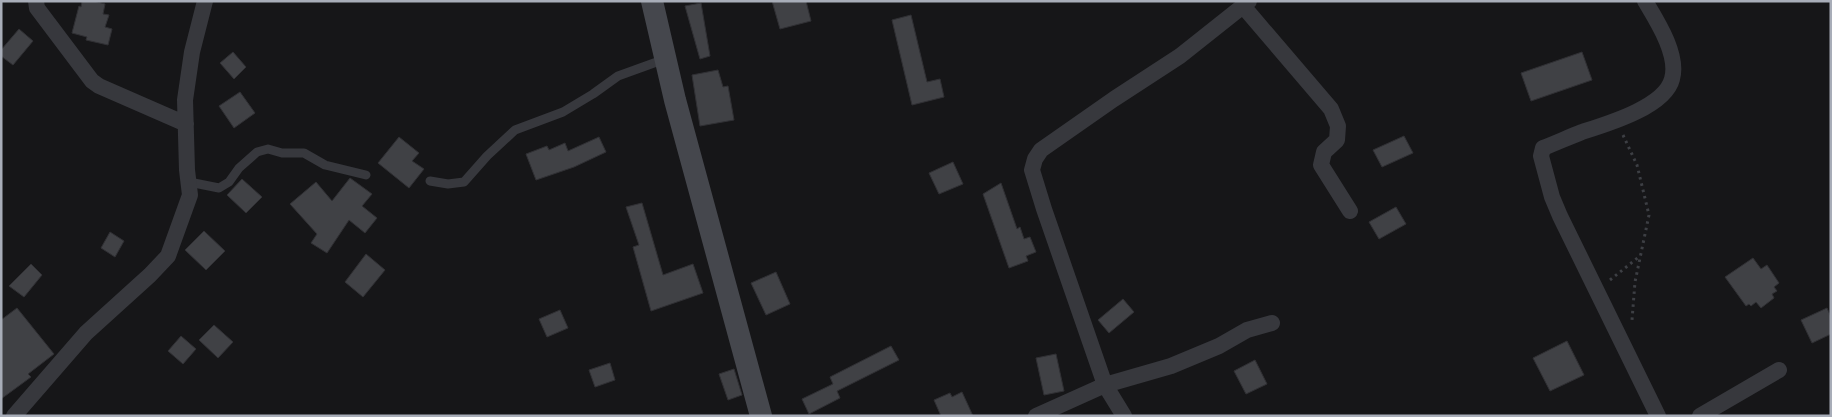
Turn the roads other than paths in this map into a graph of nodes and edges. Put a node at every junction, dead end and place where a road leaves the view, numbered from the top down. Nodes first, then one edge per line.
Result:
1 (36, 1) edge
2 (205, 1) edge
3 (652, 1) edge
4 (1645, 1) edge
5 (1246, 4) edge
6 (665, 58) junction
7 (186, 124) junction
8 (366, 175) dead end
9 (430, 181) dead end
10 (189, 182) junction
11 (1350, 211) dead end
12 (1272, 323) dead end
13 (1780, 370) dead end
14 (1105, 385) junction
15 (14, 416) edge
16 (761, 416) edge
17 (1036, 416) edge
18 (1124, 416) edge
19 (1658, 416) edge
20 (1700, 416) edge

1 - 7 street
2 - 7 street
3 - 6 street
4 - 19 street
5 - 11 street
5 - 14 street
6 - 9 lane
6 - 16 street
7 - 10 street
8 - 10 lane
10 - 15 street
12 - 14 street
13 - 20 street
14 - 17 street
14 - 18 street

